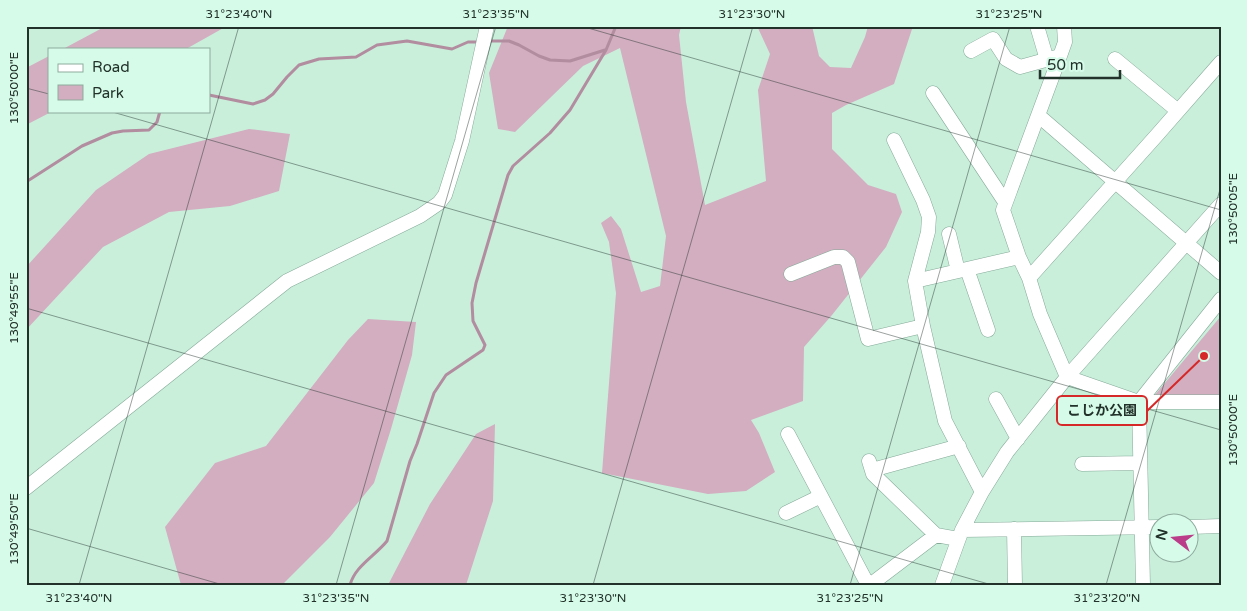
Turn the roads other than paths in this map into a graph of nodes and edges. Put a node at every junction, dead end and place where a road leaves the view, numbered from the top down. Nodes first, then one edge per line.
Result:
1 (487, 26) edge
2 (1037, 26) edge
3 (1064, 26) edge
4 (972, 51) dead end
5 (1054, 58) junction
6 (1115, 59) dead end
7 (1221, 62) edge
8 (932, 93) dead end
9 (1178, 111) junction
10 (1039, 116) junction
11 (894, 140) dead end
12 (1115, 182) junction
13 (1006, 202) junction
14 (1221, 204) edge
15 (949, 234) dead end
16 (1186, 243) junction
17 (1019, 257) junction
18 (963, 270) junction
19 (1221, 273) edge
20 (791, 274) dead end
21 (1029, 278) junction
22 (915, 281) junction
23 (1221, 299) edge
24 (923, 326) junction
25 (988, 330) dead end
26 (1066, 377) junction
27 (996, 399) dead end
28 (1139, 402) junction
29 (1221, 402) edge
30 (788, 434) dead end
31 (1018, 439) junction
32 (958, 446) junction
33 (1140, 463) junction
34 (1082, 464) dead end
35 (26, 488) edge
36 (982, 492) junction
37 (821, 496) junction
38 (786, 514) dead end
39 (1221, 526) edge
40 (1200, 527) edge
41 (1142, 528) junction
42 (1150, 528) edge
43 (1014, 529) junction
44 (936, 535) junction
45 (960, 535) junction
46 (869, 585) edge
47 (942, 585) edge
48 (1014, 585) edge
49 (1143, 585) edge

1 - 35 street
2 - 5 street
3 - 5 street
4 - 5 street
5 - 10 street
6 - 9 street
7 - 9 street
8 - 13 street
9 - 12 street
10 - 12 street
10 - 13 street
11 - 22 street
12 - 16 street
12 - 21 street
13 - 17 street
14 - 16 street
15 - 18 street
16 - 19 street
16 - 26 street
17 - 18 street
17 - 21 street
18 - 22 street
18 - 25 street
20 - 24 street
21 - 26 street
22 - 24 street
23 - 28 street
24 - 32 street
26 - 28 street
26 - 31 street
27 - 31 street
28 - 29 street
28 - 33 street
30 - 37 street
31 - 36 street
32 - 36 street
32 - 44 street
33 - 34 street
33 - 41 street
36 - 45 street
37 - 38 street
37 - 46 street
39 - 40 street
41 - 42 street
41 - 43 street
41 - 49 street
43 - 45 street
43 - 48 street
44 - 45 street
44 - 46 street
45 - 47 street

